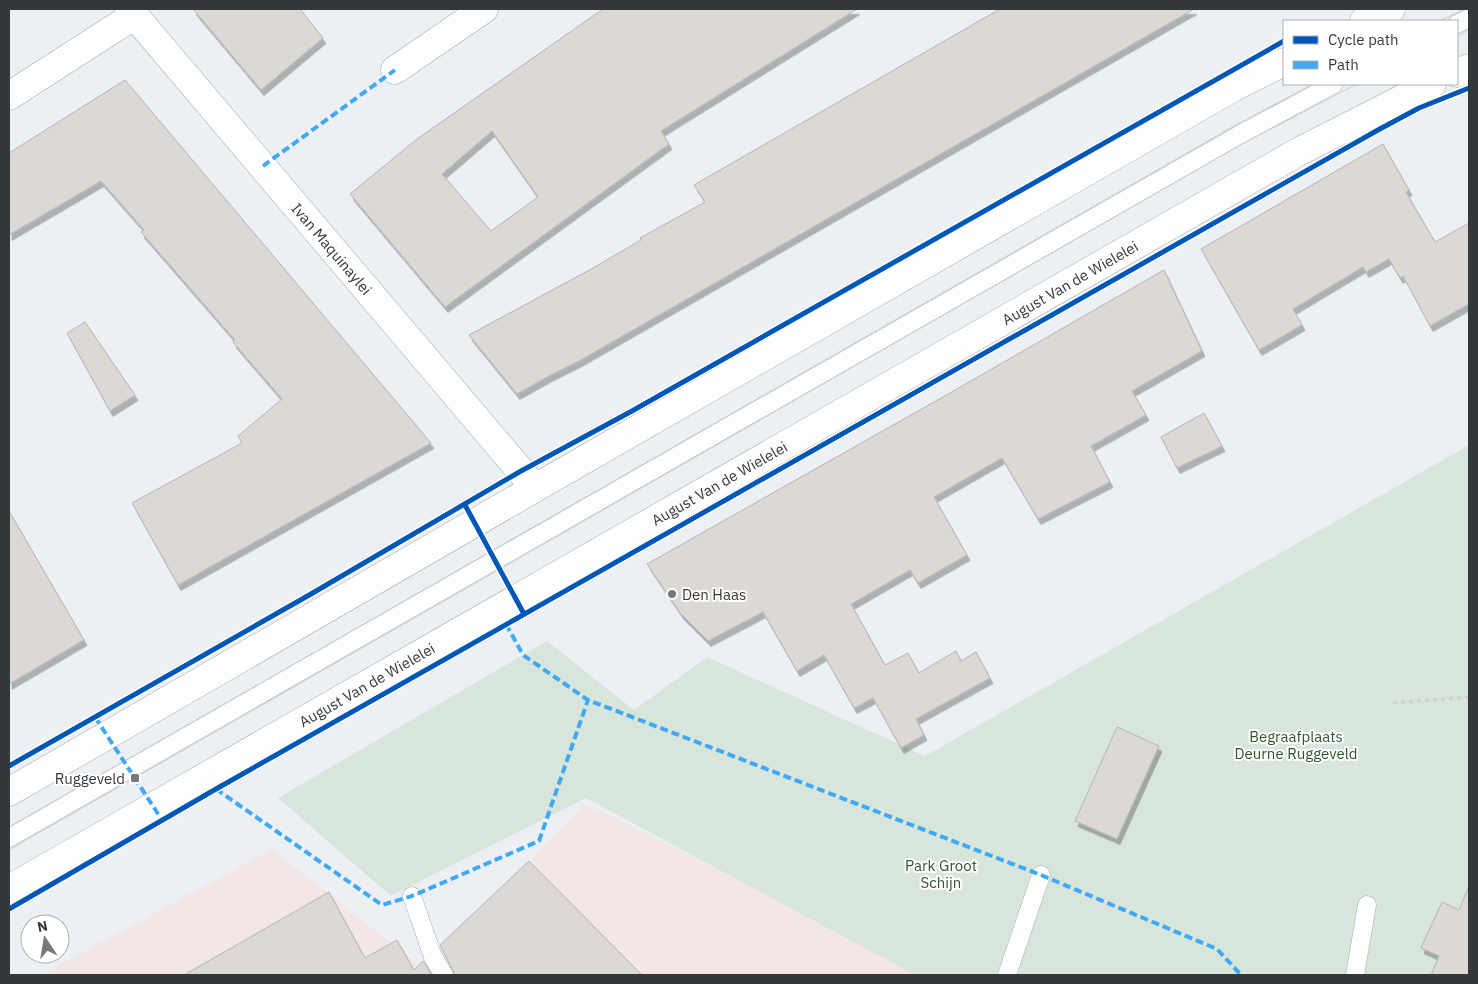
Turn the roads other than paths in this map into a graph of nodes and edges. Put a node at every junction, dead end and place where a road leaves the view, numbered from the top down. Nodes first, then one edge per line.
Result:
1 (484, 9) edge
2 (1391, 9) edge
3 (132, 12) edge
4 (1366, 20) edge
5 (1283, 63) edge
6 (396, 70) dead end
7 (1332, 85) edge
8 (1430, 85) edge
9 (9, 96) edge
10 (535, 488) junction
11 (9, 792) edge
12 (9, 838) edge
13 (1041, 875) dead end
14 (9, 889) edge
15 (412, 896) dead end
16 (1367, 905) dead end
17 (444, 975) edge
18 (1007, 975) edge
19 (1355, 975) edge

1 - 6 main road
2 - 4 main road
3 - 9 main road
3 - 10 main road, Ivan Maquinaylei
5 - 10 main road
7 - 12 lane
8 - 14 main road, August Van de Wielelei
10 - 11 main road
13 - 18 lane
15 - 17 lane
16 - 19 lane

